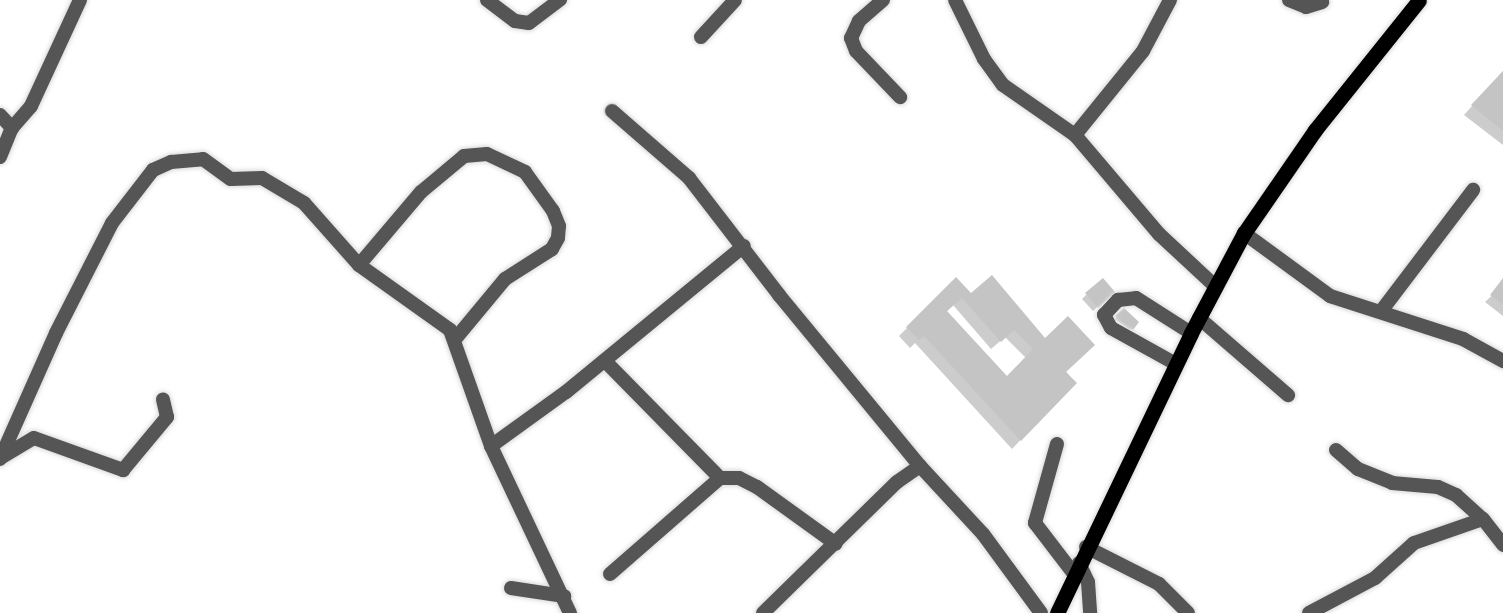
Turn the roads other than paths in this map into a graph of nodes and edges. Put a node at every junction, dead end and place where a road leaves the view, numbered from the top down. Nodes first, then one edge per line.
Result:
1 (80, 0) edge
2 (487, 0) edge
3 (560, 0) edge
4 (735, 0) edge
5 (883, 0) edge
6 (955, 0) edge
7 (1170, 0) edge
8 (1289, 0) edge
9 (1419, 0) edge
10 (1322, 2) dead end
11 (701, 37) dead end
12 (900, 97) dead end
13 (612, 111) dead end
14 (0, 115) edge
15 (12, 128) junction
16 (1075, 135) junction
17 (0, 157) edge
18 (1473, 190) dead end
19 (1244, 233) junction
20 (744, 246) junction
21 (359, 265) junction
22 (1216, 287) junction
23 (1382, 310) junction
24 (1199, 318) junction
25 (1191, 333) junction
26 (456, 338) junction
27 (605, 361) junction
28 (1503, 361) edge
29 (1176, 364) junction
30 (1288, 395) dead end
31 (163, 399) dead end
32 (1057, 444) dead end
33 (491, 446) junction
34 (1336, 450) dead end
35 (0, 458) edge
36 (920, 466) junction
37 (720, 478) junction
38 (1484, 519) junction
39 (836, 544) junction
40 (1503, 545) edge
41 (1086, 547) junction
42 (1077, 568) junction
43 (610, 574) dead end
44 (511, 588) dead end
45 (564, 596) junction
46 (570, 613) edge
47 (764, 613) edge
48 (1041, 613) edge
49 (1057, 613) edge
50 (1090, 613) edge
51 (1188, 613) edge
52 (1308, 613) edge

1 - 15 street
2 - 3 street
4 - 11 street
5 - 12 street
6 - 16 street
7 - 16 street
8 - 10 street
9 - 19 main road
13 - 20 street
14 - 15 street
15 - 17 street
16 - 22 street
18 - 23 street
19 - 22 main road
19 - 23 street
20 - 27 street
20 - 36 street
21 - 26 street
21 - 26 street
21 - 35 street
22 - 24 main road
23 - 28 street
24 - 25 main road
24 - 30 street
25 - 29 main road
25 - 29 street
26 - 33 street
27 - 33 street
27 - 37 street
29 - 41 main road
31 - 35 street
32 - 42 street
33 - 45 street
34 - 38 street
36 - 39 street
36 - 48 street
37 - 39 street
37 - 43 street
38 - 40 street
38 - 52 street
39 - 47 street
41 - 42 main road
41 - 51 street
42 - 49 main road
42 - 50 street
44 - 45 street
45 - 46 street

